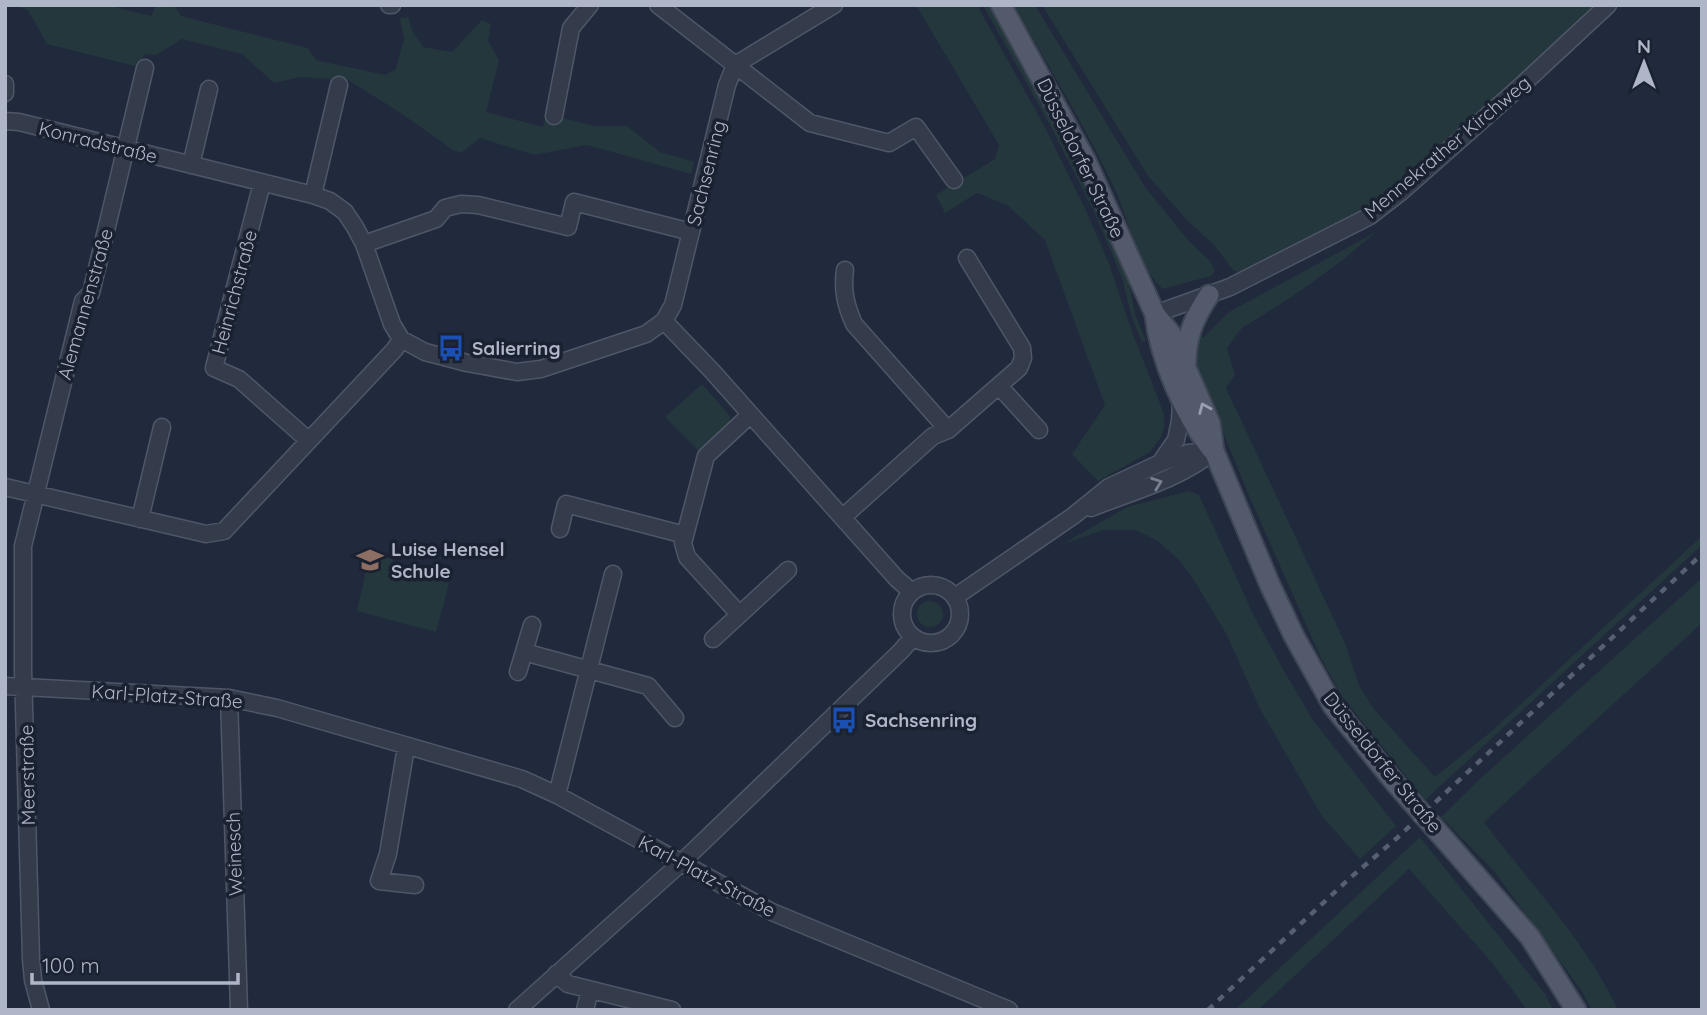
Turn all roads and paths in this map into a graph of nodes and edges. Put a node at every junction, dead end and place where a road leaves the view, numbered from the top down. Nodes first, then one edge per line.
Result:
1 (590, 5) edge
2 (658, 5) edge
3 (834, 5) edge
4 (1001, 5) edge
5 (1608, 5) edge
6 (735, 65) junction
7 (145, 68) dead end
8 (5, 84) edge
9 (339, 85) dead end
10 (209, 89) dead end
11 (5, 93) edge
12 (554, 116) dead end
13 (5, 121) edge
14 (127, 149) junction
15 (191, 165) junction
16 (954, 180) dead end
17 (262, 183) junction
18 (313, 195) junction
19 (691, 232) junction
20 (364, 244) junction
21 (967, 258) dead end
22 (845, 270) dead end
23 (1209, 295) junction
24 (1155, 314) junction
25 (664, 321) junction
26 (401, 339) junction
27 (1186, 368) junction
28 (999, 386) junction
29 (1181, 397) junction
30 (750, 415) junction
31 (162, 427) dead end
32 (948, 430) junction
33 (1038, 430) dead end
34 (308, 440) junction
35 (1214, 451) junction
36 (1160, 463) junction
37 (5, 487) edge
38 (36, 494) junction
39 (1073, 516) junction
40 (843, 517) junction
41 (140, 519) junction
42 (560, 529) dead end
43 (685, 535) junction
44 (24, 539) joint
45 (788, 570) dead end
46 (613, 574) dead end
47 (912, 592) junction
48 (955, 597) junction
49 (739, 614) junction
50 (531, 625) dead end
51 (913, 637) junction
52 (713, 639) dead end
53 (524, 652) junction
54 (588, 671) junction
55 (518, 672) dead end
56 (5, 686) edge
57 (24, 687) junction
58 (229, 698) junction
59 (675, 718) dead end
60 (406, 747) junction
61 (557, 794) junction
62 (681, 863) junction
63 (415, 885) dead end
64 (556, 974) junction
65 (590, 990) junction
66 (41, 1010) edge
67 (239, 1010) edge
68 (517, 1010) edge
69 (585, 1010) edge
70 (672, 1010) edge
71 (1009, 1010) edge
72 (1576, 1010) edge

1 - 12 street
2 - 6 street
3 - 6 street
4 - 24 main road, Düsseldorfer Straße
5 - 23 street, Mennekrather Kirchweg
6 - 16 street
6 - 19 street, Sachsenring
7 - 14 street, Alemannenstraße
8 - 11 street
9 - 18 street
10 - 15 street
13 - 14 street, Konradstraße
14 - 15 street, Konradstraße
14 - 38 street, Alemannenstraße
15 - 17 street, Konradstraße
17 - 18 street, Konradstraße
17 - 34 street, Heinrichstraße
18 - 20 street, Konradstraße
19 - 20 street
19 - 25 street, Sachsenring
20 - 26 street, Konradstraße
21 - 28 street
22 - 32 street
23 - 24 street, Mennekrather Kirchweg
23 - 27 main road
24 - 27 main road, Düsseldorfer Straße
24 - 29 main road, Düsseldorfer Straße
25 - 26 street
25 - 30 street
26 - 34 street
35 -> 27 main road, Düsseldorfer Straße
28 - 32 street
28 - 33 street
29 - 35 main road, Düsseldorfer Straße
29 - 36 street
30 - 40 street
30 - 43 street
31 - 41 street
32 - 40 street
34 - 41 street
35 - 36 street
39 -> 35 street
35 - 72 main road, Düsseldorfer Straße
36 - 39 street
37 - 38 street
38 - 41 street
38 - 44 street, Alemannenstraße
39 - 48 street
40 - 47 street
42 - 43 street
43 - 49 street
44 - 57 street, Meerstraße
45 - 49 street
46 - 54 street
47 - 48 street
47 - 51 street
48 - 51 street
49 - 52 street
50 - 53 street
51 - 62 street
53 - 54 street
53 - 55 street
54 - 59 street
54 - 61 street
56 - 57 street, Karl-Platz-Straße
57 - 58 street, Karl-Platz-Straße
57 - 66 street, Meerstraße
58 - 60 street, Karl-Platz-Straße
58 - 67 street, Weinesch
60 - 61 street, Karl-Platz-Straße
60 - 63 street
61 - 62 street, Karl-Platz-Straße
62 - 64 street
62 - 71 street, Karl-Platz-Straße
64 - 65 street
64 - 68 street
65 - 69 street
65 - 70 street

